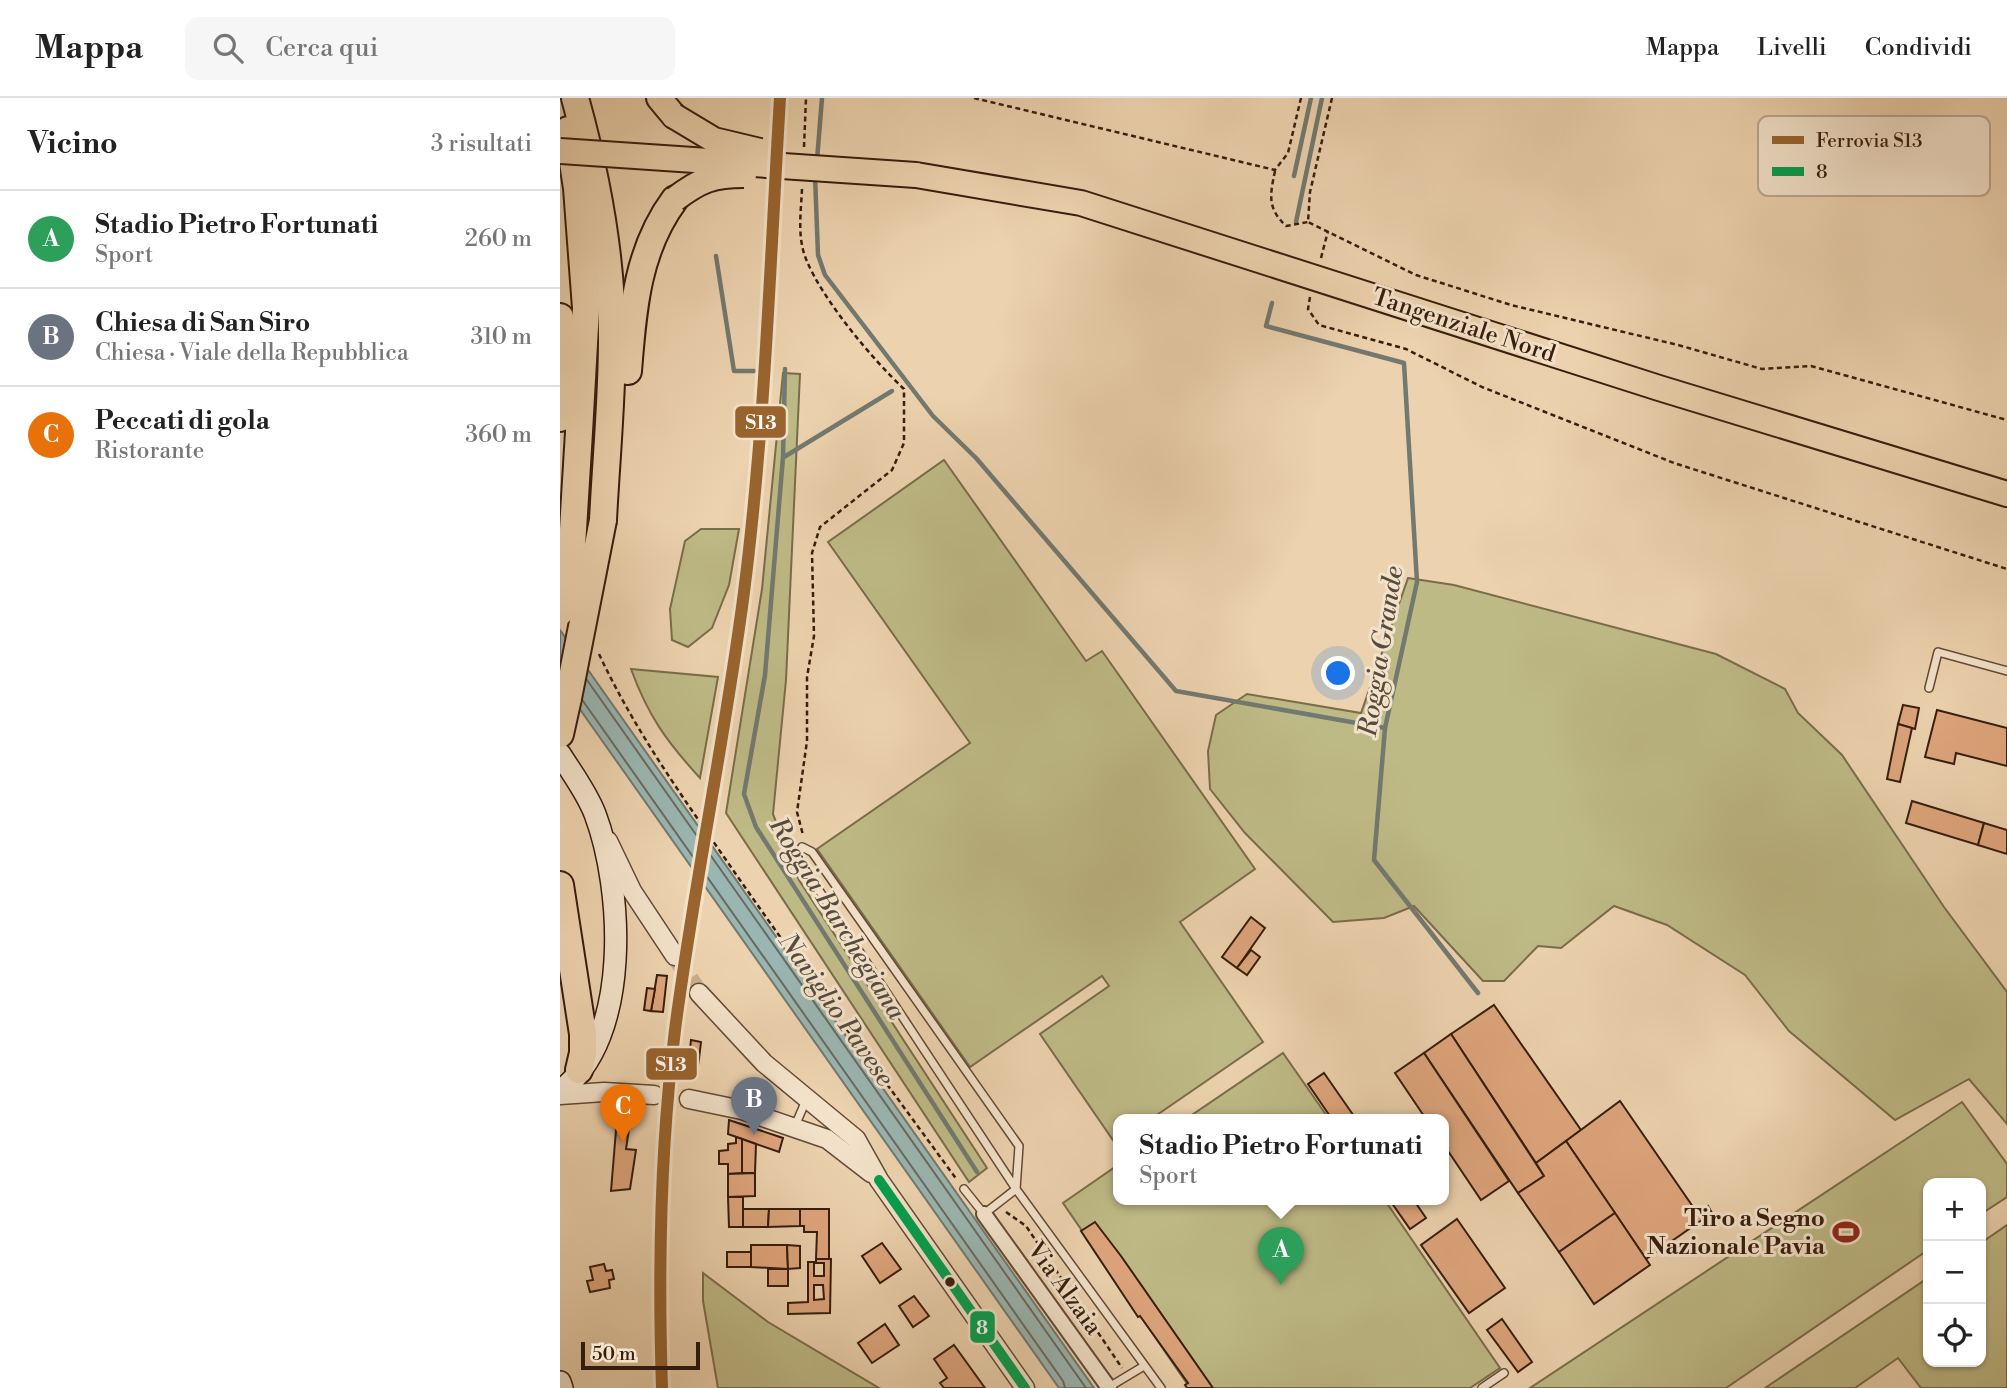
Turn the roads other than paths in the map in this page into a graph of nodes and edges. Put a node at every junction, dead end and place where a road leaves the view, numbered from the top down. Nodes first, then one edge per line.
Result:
1 (563, 98) edge
2 (575, 98) edge
3 (667, 107) edge
4 (560, 151) edge
5 (927, 175) junction
6 (676, 199) joint
7 (560, 317) edge
8 (570, 425) edge
9 (2007, 494) edge
10 (603, 520) junction
11 (560, 612) edge
12 (2007, 671) edge
13 (1929, 688) dead end
14 (564, 705) edge
15 (560, 734) edge
16 (560, 754) edge
17 (595, 813) junction
18 (560, 885) edge
19 (675, 956) tunnel mouth
20 (699, 993) tunnel mouth
21 (579, 1070) junction
22 (560, 1093) edge
23 (654, 1095) tunnel mouth
24 (807, 1097) junction
25 (689, 1099) tunnel mouth
26 (794, 1128) junction
27 (879, 1180) junction
28 (964, 1189) road end
29 (1016, 1189) junction
30 (990, 1210) junction
31 (1144, 1366) junction
32 (1504, 1373) dead end
33 (560, 1382) edge
34 (562, 1388) edge
35 (1025, 1388) edge
36 (1108, 1388) edge
37 (1161, 1388) edge
38 (1482, 1388) edge

1 - 8 highway
2 - 10 highway
3 - 5 highway, bridge
4 - 5 highway, bridge
5 - 6 highway, bridge
5 - 9 highway, Tangenziale Nord
6 - 10 highway
7 - 8 highway
8 - 11 highway, bridge
10 - 14 highway, bridge
12 - 13 lane
14 - 15 highway
16 - 17 main road
17 - 19 street
17 - 21 main road
18 - 21 highway
20 - 24 street
21 - 22 main road
22 - 23 street
24 - 26 lane
24 - 27 street
25 - 26 street
26 - 27 street
27 - 35 street
28 - 30 lane
29 - 29 lane
29 - 30 lane
29 - 31 lane
30 - 36 street, Via Alzaia
31 - 36 lane
31 - 37 lane
32 - 38 lane
33 - 34 main road

